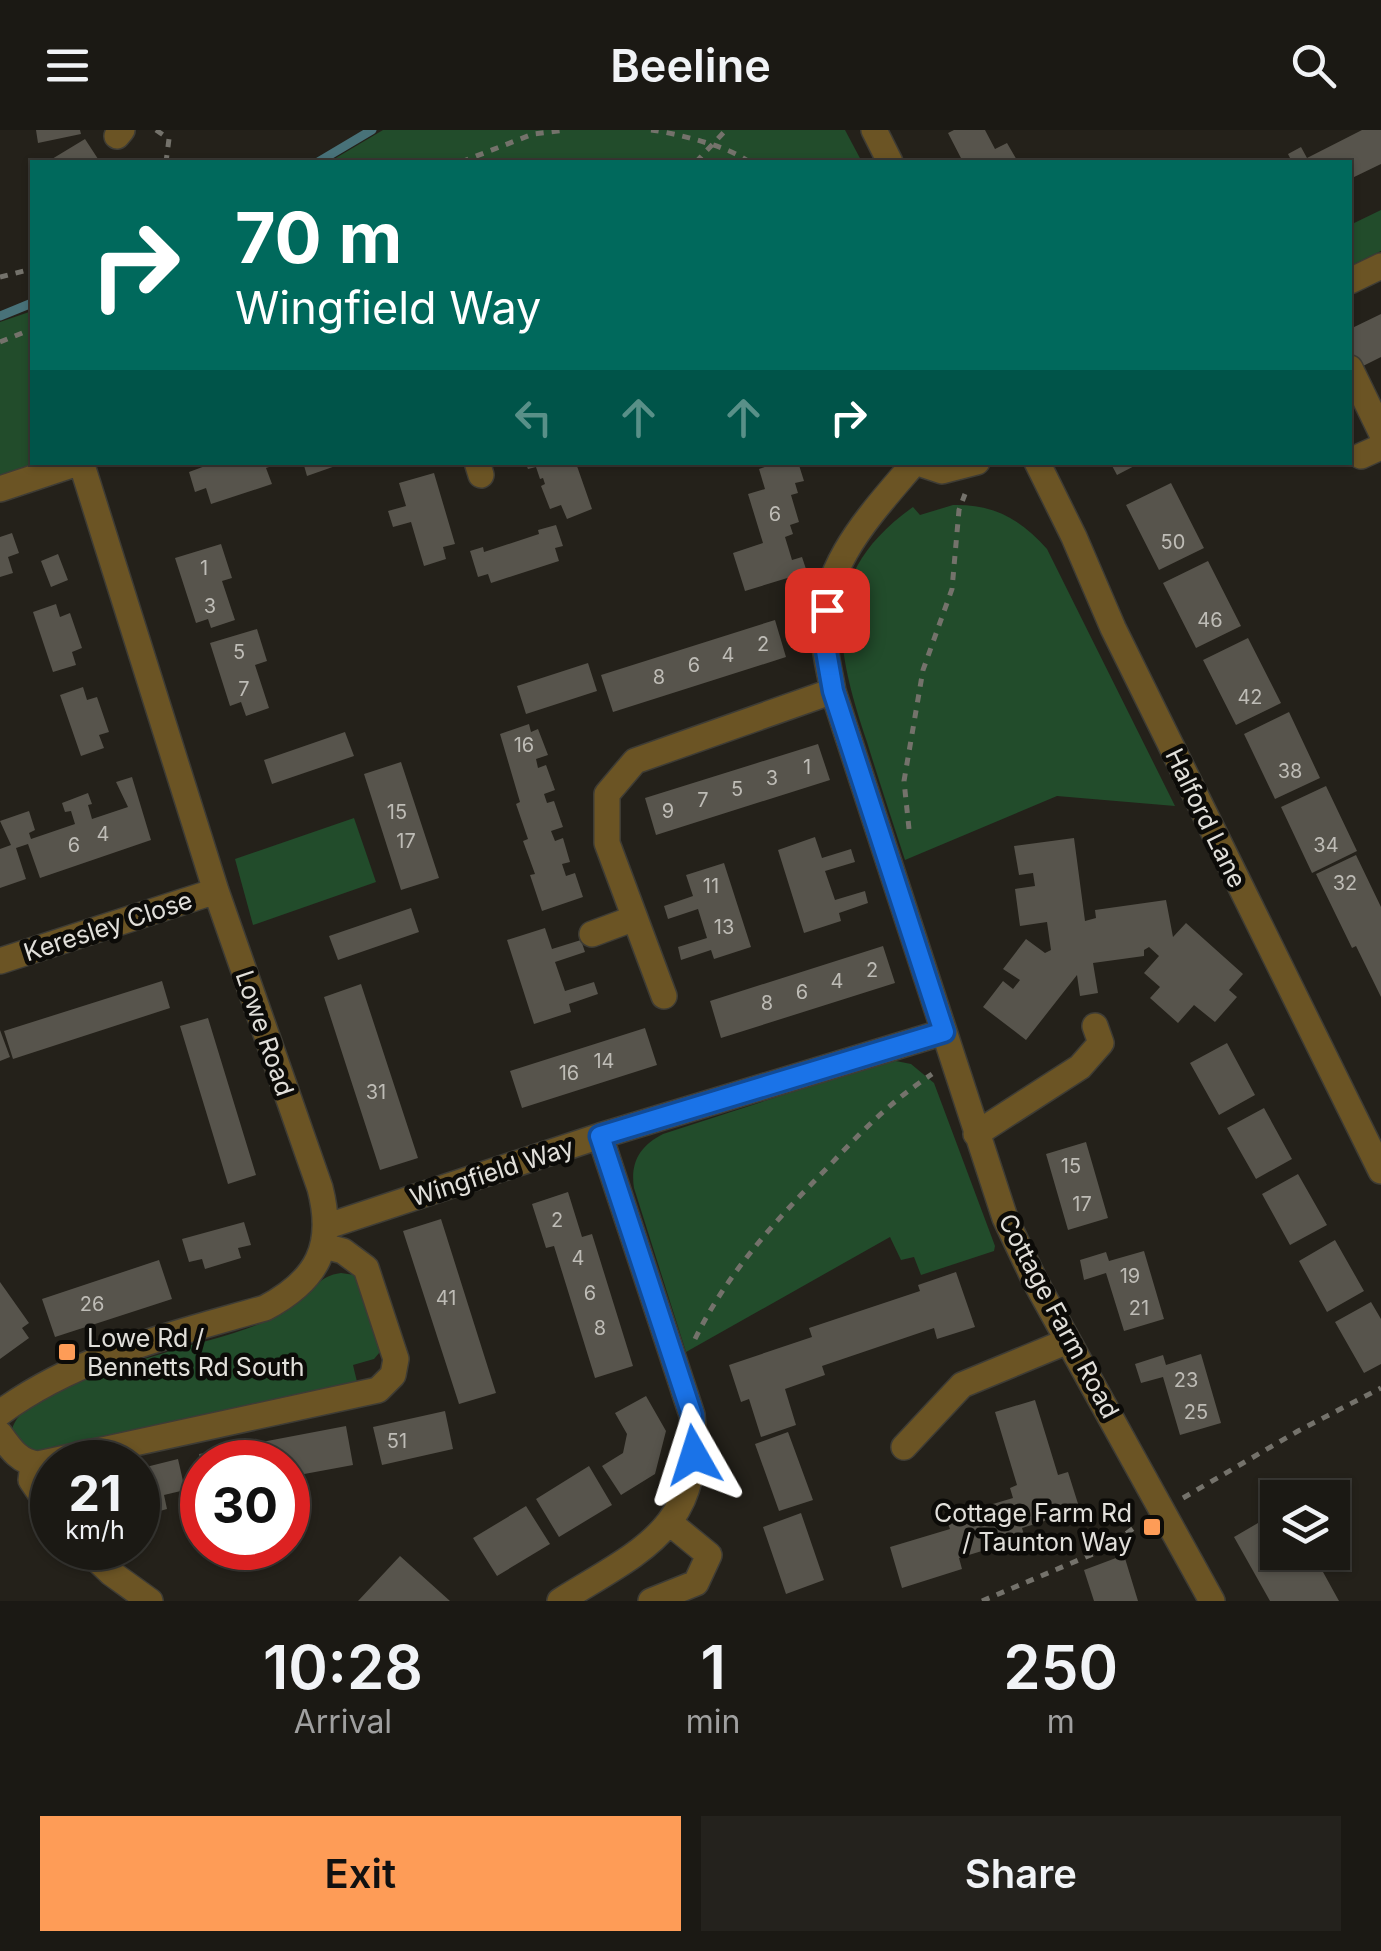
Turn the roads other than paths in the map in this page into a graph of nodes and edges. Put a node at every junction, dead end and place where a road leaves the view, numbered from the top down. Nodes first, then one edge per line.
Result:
1 (874, 130) edge
2 (889, 160) edge
3 (1381, 266) edge
4 (1352, 280) edge
5 (1352, 372) edge
6 (1381, 432) edge
7 (72, 465) edge
8 (82, 465) edge
9 (913, 465) edge
10 (925, 465) edge
11 (964, 465) edge
12 (1038, 465) edge
13 (0, 489) edge
14 (833, 691) junction
15 (216, 891) junction
16 (635, 918) junction
17 (592, 934) dead end
18 (0, 961) edge
19 (664, 996) dead end
20 (1096, 1026) dead end
21 (944, 1032) junction
22 (976, 1134) junction
23 (600, 1136) junction
24 (1381, 1172) edge
25 (326, 1236) junction
26 (1068, 1341) junction
27 (0, 1412) edge
28 (0, 1434) edge
29 (145, 1440) edge
30 (904, 1447) dead end
31 (30, 1463) edge
32 (670, 1523) junction
33 (111, 1570) edge
34 (576, 1596) edge
35 (150, 1601) edge
36 (651, 1601) edge
37 (1212, 1601) edge

1 - 2 street
3 - 4 street
5 - 6 street
7 - 13 street
8 - 15 street, Lowe Road
9 - 14 street, Cottage Farm Road
10 - 11 street
12 - 24 street, Halford Lane
14 - 16 street
14 - 21 street, Cottage Farm Road
15 - 18 street, Keresley Close
15 - 25 street, Lowe Road
16 - 17 street
16 - 19 street
20 - 22 street
21 - 22 street, Cottage Farm Road
21 - 23 street, Wingfield Way
22 - 26 street, Cottage Farm Road
23 - 25 street, Wingfield Way
23 - 32 street
25 - 27 street
25 - 29 street
26 - 30 street
26 - 37 street, Cottage Farm Road
28 - 31 street
32 - 34 street
32 - 36 street
33 - 35 street

